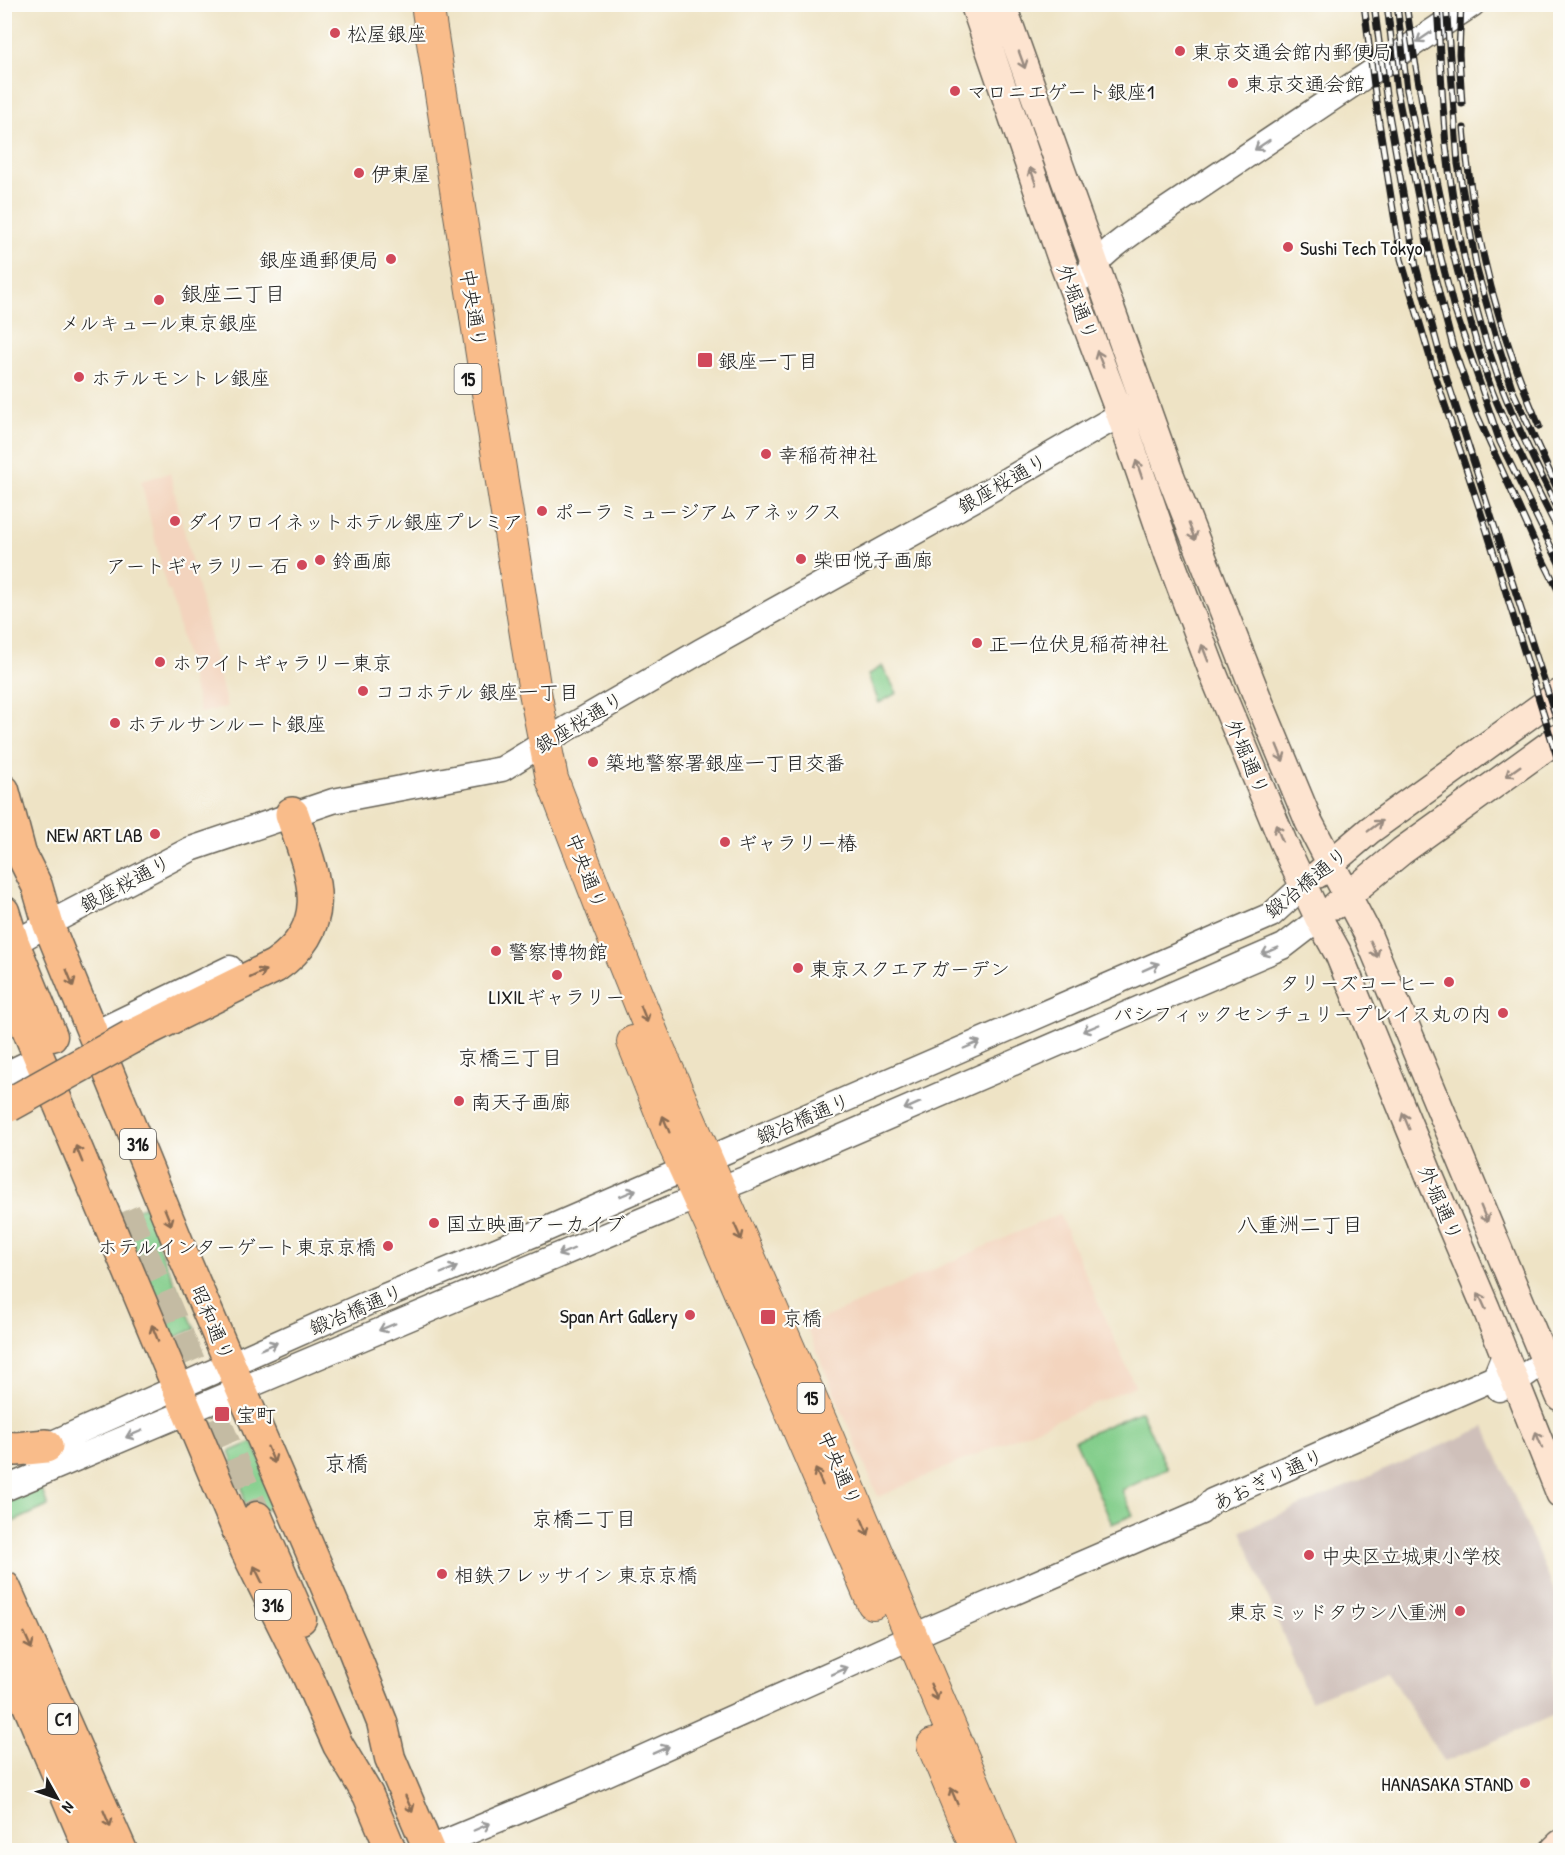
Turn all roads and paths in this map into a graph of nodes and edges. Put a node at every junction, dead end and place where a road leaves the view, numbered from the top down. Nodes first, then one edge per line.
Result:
1 (409, 4) edge
2 (427, 4) edge
3 (974, 4) edge
4 (1002, 4) edge
5 (1473, 4) edge
6 (1089, 270) junction
7 (1132, 408) junction
8 (1559, 695) edge
9 (1560, 737) edge
10 (536, 748) junction
11 (4, 790) edge
12 (295, 823) junction
13 (1330, 863) junction
14 (1303, 886) junction
15 (1349, 896) junction
16 (4, 911) edge
17 (1319, 919) junction
18 (24, 937) edge
19 (230, 968) dead end
20 (4, 974) edge
21 (93, 1034) junction
22 (39, 1058) junction
23 (6, 1095) edge
24 (696, 1164) junction
25 (709, 1193) junction
26 (134, 1207) tunnel mouth
27 (1504, 1355) junction
28 (1545, 1361) junction
29 (230, 1363) junction
30 (1515, 1382) junction
31 (242, 1390) junction
32 (1560, 1397) edge
33 (183, 1399) junction
34 (46, 1446) junction
35 (4, 1448) edge
36 (4, 1464) edge
37 (4, 1489) edge
38 (1560, 1494) edge
39 (1201, 1512) junction
40 (4, 1588) edge
41 (902, 1642) junction
42 (4, 1645) edge
43 (4, 1689) edge
44 (390, 1758) junction
45 (368, 1795) junction
46 (1560, 1845) edge
47 (428, 1850) edge
48 (69, 1851) edge
49 (91, 1851) edge
50 (120, 1851) edge
51 (391, 1851) edge
52 (977, 1851) edge
53 (1002, 1851) edge
54 (1554, 1851) edge

1 - 10 highway, 中央通り / 15
2 - 10 highway, 中央通り / 15
7 -> 3 main road, 外堀通り
4 -> 6 main road, 外堀通り
5 -> 6 street
6 - 7 main road, 外堀通り
7 - 10 street, 銀座桜通り
7 -> 13 main road, 外堀通り
14 -> 7 main road, 外堀通り
13 -> 8 main road, 鍛冶橋通り
9 -> 15 main road, 鍛冶橋通り
10 - 12 street, 銀座桜通り
10 - 24 highway, 中央通り / 15
11 - 18 main road, 昭和通り / 316
12 - 18 street, 銀座桜通り
23 -> 12 highway, bridge
13 - 14 main road, 鍛冶橋通り
13 - 15 main road, 外堀通り
14 - 17 main road, 外堀通り
24 -> 14 street, 鍛冶橋通り
15 - 17 main road, 鍛冶橋通り
15 -> 28 main road, 外堀通り
16 - 18 main road, 昭和通り / 316
17 -> 25 street, 鍛冶橋通り
27 -> 17 main road, 外堀通り
18 -> 21 main road, 昭和通り / 316
18 - 26 main road, 昭和通り / 316
19 - 21 street
20 - 22 main road, 昭和通り / 316
21 -> 29 main road, 昭和通り / 316
22 - 23 street
33 -> 22 main road, 昭和通り / 316
24 - 25 highway, 中央通り / 15
29 -> 24 street, 鍛冶橋通り
25 -> 31 street, 鍛冶橋通り
25 - 41 highway, 中央通り / 15
27 - 30 main road, 外堀通り
27 - 39 street, あおぎり通り
28 - 30 street, あおぎり通り
28 - 32 main road, 外堀通り
29 - 31 main road, 昭和通り / 316
29 - 33 street, 鍛冶橋通り
38 -> 30 main road, 外堀通り
30 - 39 street, あおぎり通り
31 - 33 street, 鍛冶橋通り
31 -> 44 main road, 昭和通り / 316
33 - 34 street, 鍛冶橋通り
33 -> 37 street, 鍛冶橋通り
45 -> 33 main road, 昭和通り / 316
34 - 35 highway
34 - 36 street, 鍛冶橋通り
39 - 41 street
40 -> 50 highway, C1
47 -> 41 street
52 -> 41 highway, 中央通り / 15
41 -> 53 highway, 中央通り / 15
42 - 49 highway, C1
43 - 48 highway
44 - 45 main road, 昭和通り / 316
44 -> 47 main road, 昭和通り / 316
45 - 51 main road, 昭和通り / 316
46 - 54 main road

